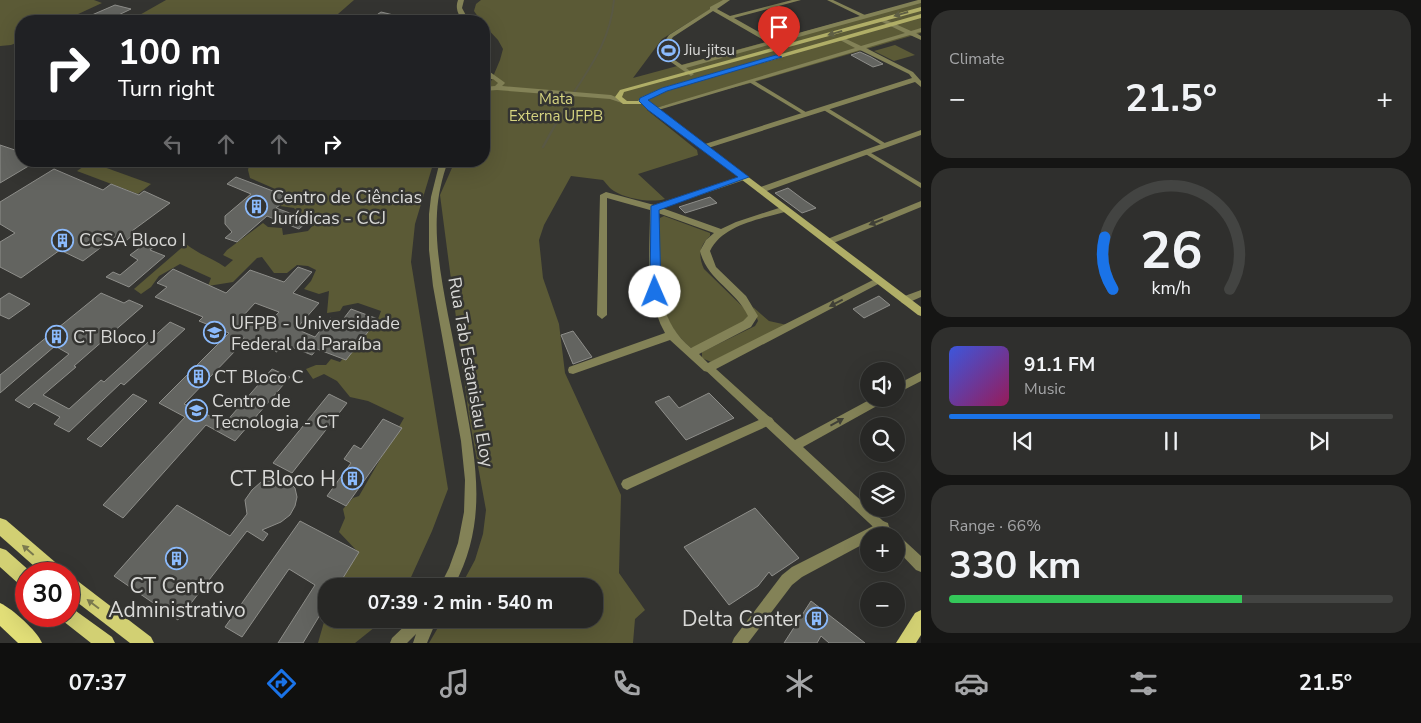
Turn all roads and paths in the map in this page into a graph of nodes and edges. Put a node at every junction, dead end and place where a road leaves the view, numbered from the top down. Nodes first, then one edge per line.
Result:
1 (461, 0) edge
2 (727, 0) edge
3 (798, 0) edge
4 (829, 0) edge
5 (921, 1) edge
6 (712, 8) junction
7 (921, 9) edge
8 (463, 15) edge
9 (864, 16) junction
10 (921, 16) edge
11 (729, 18) junction
12 (882, 20) junction
13 (891, 24) junction
14 (921, 30) edge
15 (911, 33) junction
16 (842, 38) junction
17 (921, 38) edge
18 (772, 42) junction
19 (784, 48) junction
20 (861, 48) junction
21 (738, 60) junction
22 (748, 66) junction
23 (682, 67) junction
24 (691, 74) junction
25 (490, 78) edge
26 (752, 81) junction
27 (919, 82) edge
28 (499, 84) junction
29 (490, 87) edge
30 (623, 92) junction
31 (603, 94) junction
32 (644, 100) junction
33 (622, 101) junction
34 (633, 104) junction
35 (824, 108) junction
36 (652, 109) junction
37 (806, 114) junction
38 (921, 132) edge
39 (885, 145) junction
40 (704, 147) junction
41 (866, 152) junction
42 (442, 167) edge
43 (744, 177) junction
44 (921, 186) edge
45 (761, 190) junction
46 (921, 204) edge
47 (654, 208) junction
48 (785, 209) junction
49 (720, 232) junction
50 (828, 242) junction
51 (879, 280) junction
52 (921, 293) edge
53 (905, 300) junction
54 (921, 312) edge
55 (602, 315) dead end
56 (672, 336) junction
57 (691, 352) junction
58 (708, 368) junction
59 (573, 370) dead end
60 (921, 376) edge
61 (905, 385) edge
62 (866, 407) edge
63 (768, 421) junction
64 (795, 446) junction
65 (627, 484) dead end
66 (0, 526) edge
67 (883, 527) edge
68 (860, 544) edge
69 (905, 549) edge
70 (0, 556) edge
71 (42, 562) edge
72 (921, 565) edge
73 (15, 569) edge
74 (452, 578) edge
75 (80, 593) edge
76 (0, 613) edge
77 (921, 619) edge
78 (80, 623) edge
79 (413, 628) edge
80 (426, 628) edge
81 (32, 643) edge
82 (106, 643) edge
83 (145, 643) edge
84 (397, 643) edge
85 (420, 643) edge
86 (739, 643) edge
87 (905, 643) edge

1 - 8 street
2 - 6 street
3 - 11 street
4 - 9 street
5 - 9 street
6 - 11 street
6 - 23 street
7 -> 12 main road
9 - 18 street
10 - 13 main road
11 - 18 street
12 - 13 street
12 -> 19 main road
13 - 15 street
13 - 16 main road
14 - 15 street
15 - 17 street
15 - 20 street
16 - 20 street
16 - 22 main road
18 - 19 street
18 - 23 street
19 - 21 main road
20 - 26 street
20 - 27 street
21 - 22 street
21 - 24 main road
22 - 32 main road
23 - 24 street
24 - 30 main road
25 - 28 street
26 - 36 street
26 - 37 street
27 - 35 street
28 - 29 street
28 - 31 street
30 - 31 street
30 - 32 main road
30 - 33 main road
31 - 33 street
32 - 34 main road
32 - 36 main road
33 - 34 main road
34 - 36 main road
35 - 37 street
35 - 39 street
36 - 40 main road
37 - 40 street
38 - 39 street
39 - 41 street
40 - 43 main road
41 - 44 street
41 - 45 street
42 - 74 street, Rua Tab Estanislau Eloy
43 - 45 main road
43 - 47 street
45 - 48 main road
46 -> 50 street
47 - 49 street
47 - 55 street
47 - 56 street
48 - 49 street
48 - 50 main road
49 - 57 street
50 - 51 main road
51 - 53 main road
51 -> 58 street
52 - 53 street
53 - 54 main road
56 - 57 street
56 - 59 street
57 - 58 street
58 - 63 street
60 - 61 street
64 -> 62 street
63 - 64 street
63 - 65 street
64 - 67 street
71 -> 66 main road
68 - 86 street
69 - 72 street
70 - 73 main road
83 -> 75 main road
76 - 81 highway
77 - 87 main road
78 - 82 main road
79 - 84 street
80 - 85 street

